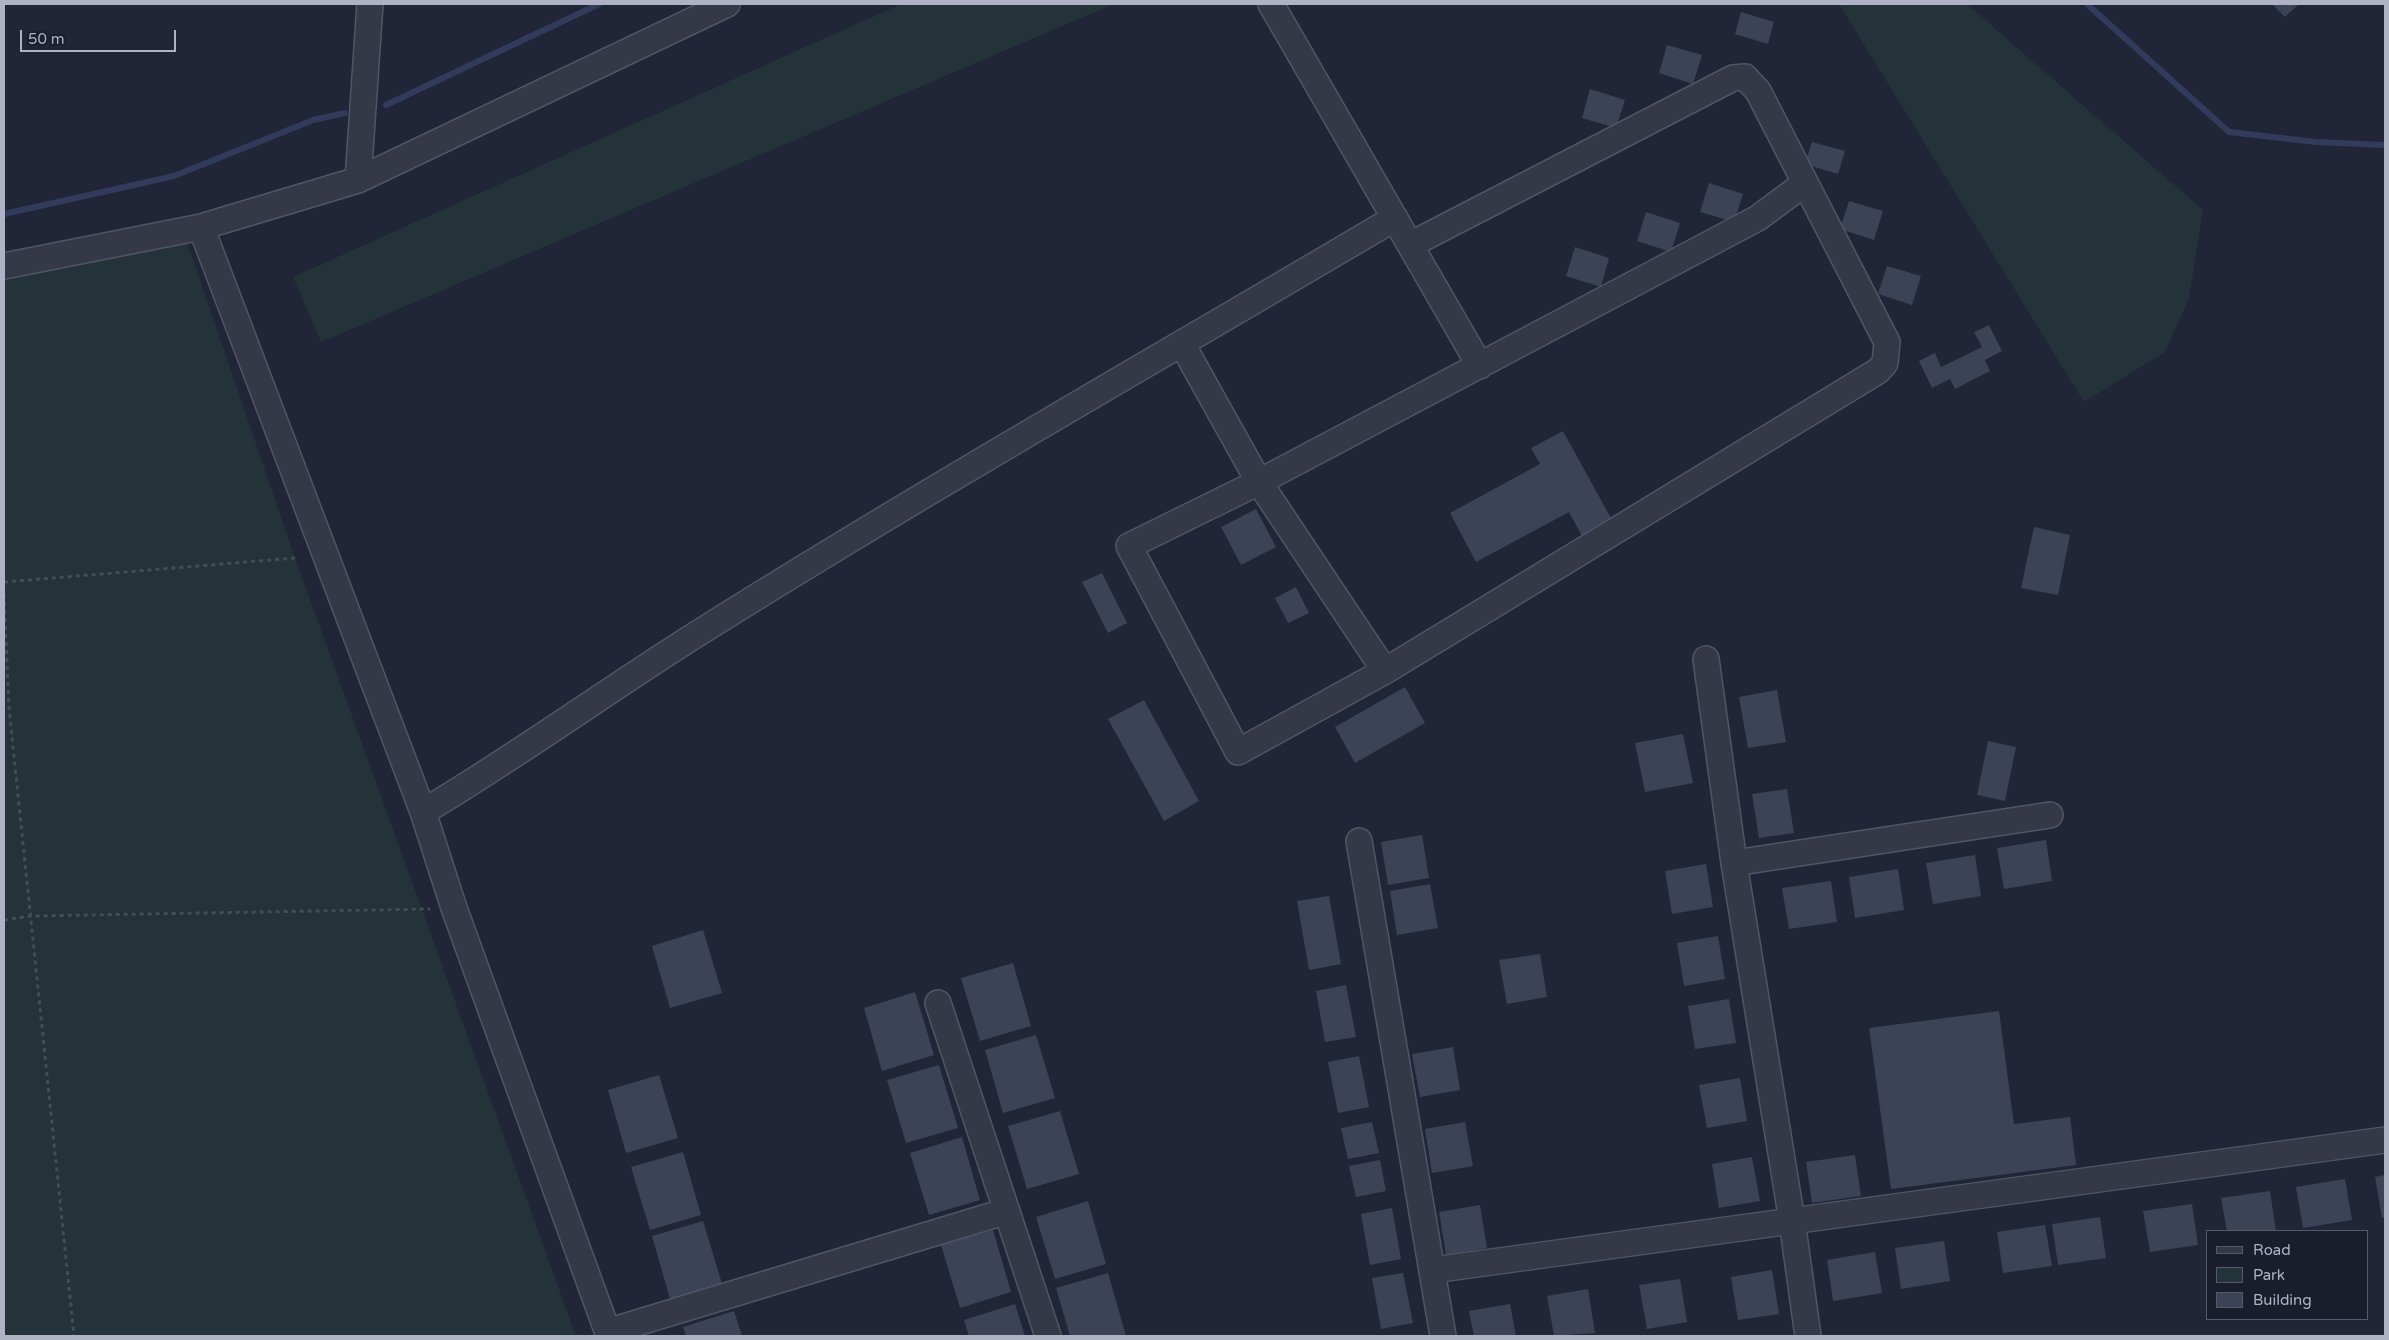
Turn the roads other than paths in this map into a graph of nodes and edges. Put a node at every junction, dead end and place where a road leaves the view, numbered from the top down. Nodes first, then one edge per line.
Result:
1 (370, 4) edge
2 (727, 4) edge
3 (1271, 4) edge
4 (358, 180) junction
5 (1805, 183) junction
6 (1395, 218) junction
7 (201, 227) junction
8 (1410, 245) junction
9 (4, 266) edge
10 (1182, 344) junction
11 (1480, 366) junction
12 (1259, 482) junction
13 (1706, 659) dead end
14 (1385, 670) junction
15 (423, 812) junction
16 (2050, 816) dead end
17 (1359, 841) dead end
18 (1734, 863) junction
19 (938, 1003) dead end
20 (2385, 1140) edge
21 (1007, 1212) junction
22 (1792, 1221) junction
23 (1433, 1270) junction
24 (608, 1334) edge
25 (1048, 1336) edge
26 (1442, 1336) edge
27 (1808, 1336) edge

1 - 4 street
2 - 4 street
3 - 6 street
4 - 7 street
5 - 8 street
5 - 11 street
5 - 14 street
6 - 8 street
6 - 10 street
7 - 9 street
7 - 15 street
8 - 11 street
10 - 12 street
10 - 15 street
11 - 12 street
12 - 14 street
12 - 14 street
13 - 18 street
15 - 24 street
16 - 18 street
17 - 23 street
18 - 22 street
19 - 21 street
20 - 22 street
21 - 24 street
21 - 25 street
22 - 23 street
22 - 27 street
23 - 26 street

